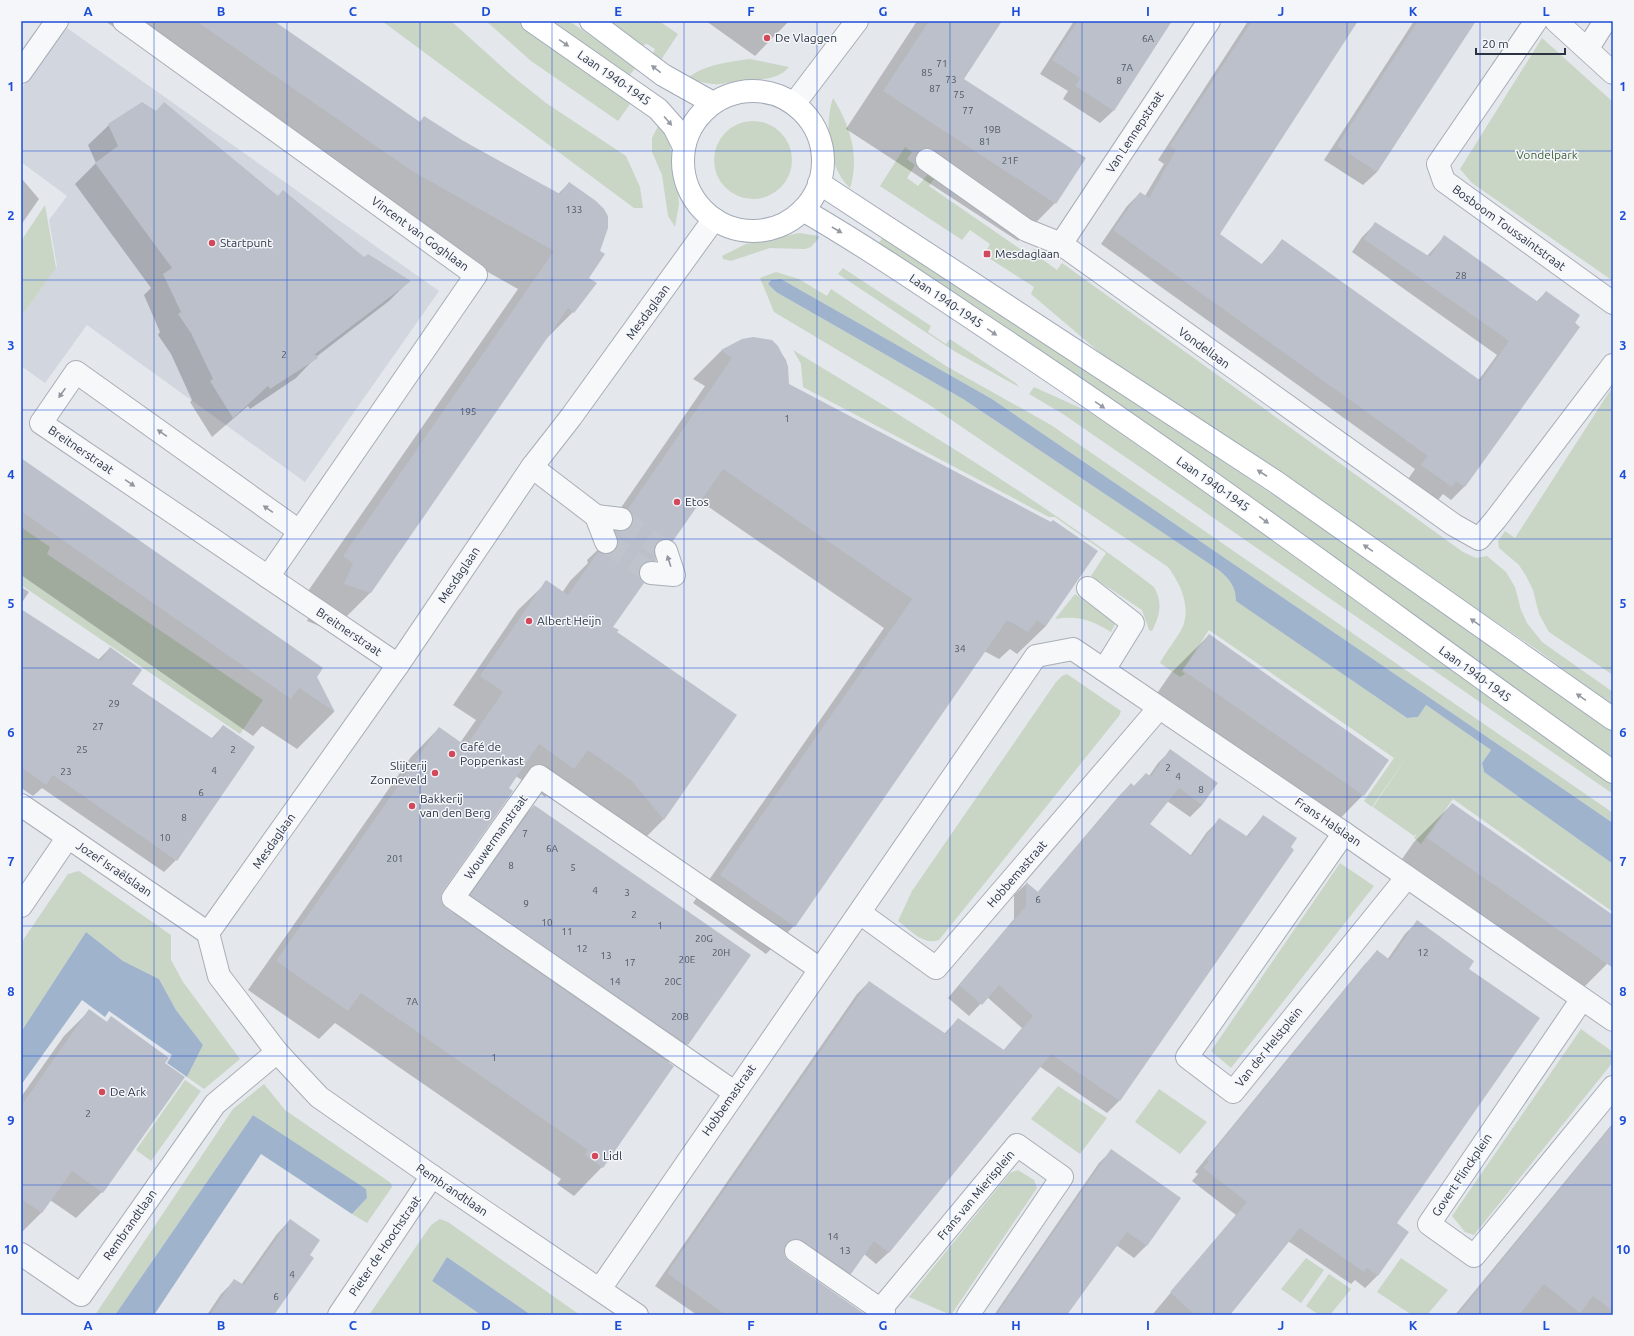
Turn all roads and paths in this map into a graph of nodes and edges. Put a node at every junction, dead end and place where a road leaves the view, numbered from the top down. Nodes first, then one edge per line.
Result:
1 (57, 21) edge
2 (124, 21) edge
3 (532, 21) edge
4 (591, 21) edge
5 (857, 21) edge
6 (1209, 21) edge
7 (1536, 21) edge
8 (1556, 21) edge
9 (1605, 21) edge
10 (1588, 48) junction
11 (21, 72) edge
12 (1613, 73) edge
13 (713, 103) junction
14 (794, 104) junction
15 (684, 147) junction
16 (928, 160) dead end
17 (819, 183) junction
18 (803, 210) junction
19 (714, 220) junction
20 (1061, 244) junction
21 (1613, 303) edge
22 (1613, 365) edge
23 (532, 467) junction
24 (596, 516) junction
25 (621, 519) tunnel mouth
26 (299, 531) junction
27 (606, 542) tunnel mouth
28 (666, 551) tunnel mouth
29 (651, 573) tunnel mouth
30 (268, 577) junction
31 (1088, 588) dead end
32 (1036, 656) joint
33 (398, 665) junction
34 (1104, 670) junction
35 (1159, 708) junction
36 (1613, 719) edge
37 (1613, 772) edge
38 (21, 805) edge
39 (1344, 833) junction
40 (68, 837) junction
41 (1407, 877) junction
42 (21, 906) edge
43 (860, 913) junction
44 (208, 933) junction
45 (820, 969) junction
46 (1582, 999) junction
47 (1613, 1020) edge
48 (277, 1052) junction
49 (1613, 1087) edge
50 (734, 1092) junction
51 (432, 1176) junction
52 (796, 1251) dead end
53 (21, 1254) edge
54 (600, 1289) junction
55 (888, 1311) edge
56 (339, 1315) edge
57 (637, 1315) edge
58 (968, 1315) edge

1 - 11 street
2 - 26 street, Vincent van Goghlaan
3 -> 15 main road, Laan 1940-1945
13 -> 4 main road
5 - 14 street
6 - 20 street, Van Lennepstraat
7 - 21 street, Bosboom Toussaintstraat
8 - 10 street
9 - 10 street
10 - 12 street
13 - 14 main road
13 - 15 main road
14 - 17 main road
15 - 19 main road
16 - 20 street, Vondellaan
17 - 18 main road
36 -> 17 main road
18 - 19 main road
18 -> 37 main road, Laan 1940-1945
19 - 23 street, Mesdaglaan
20 - 22 street, Vondellaan
23 - 24 street
23 - 33 street, Mesdaglaan
24 - 25 street
24 - 27 street
26 - 30 street, Vincent van Goghlaan
26 -> 30 street, Breitnerstraat
29 -> 28 street
30 - 33 street, Breitnerstraat
31 - 34 street
32 - 34 street, Frans Halslaan
32 - 43 street, Hobbemastraat
33 - 44 street, Mesdaglaan
34 - 35 street, Frans Halslaan
35 - 39 street, Frans Halslaan
35 - 43 street, Hobbemastraat
38 - 40 street, Jozef Israëlslaan
39 - 41 street, Frans Halslaan
39 - 41 street, Van der Helstplein
40 - 42 street
40 - 44 street, Jozef Israëlslaan
41 - 46 street, Frans Halslaan
43 - 45 street, Hobbemastraat
44 - 48 street, Rembrandtlaan
45 - 50 street, Hobbemastraat
45 - 50 street, Wouwermanstraat
46 - 47 street, Frans Halslaan
46 - 49 street, Govert Flinckplein
48 - 51 street, Rembrandtlaan
48 - 53 street, Rembrandtlaan
50 - 54 street, Hobbemastraat
51 - 54 street, Rembrandtlaan
51 - 56 street, Pieter de Hoochstraat
52 - 55 street, Frans van Mierisplein
54 - 57 street, Rembrandtlaan
55 - 58 street, Frans van Mierisplein

